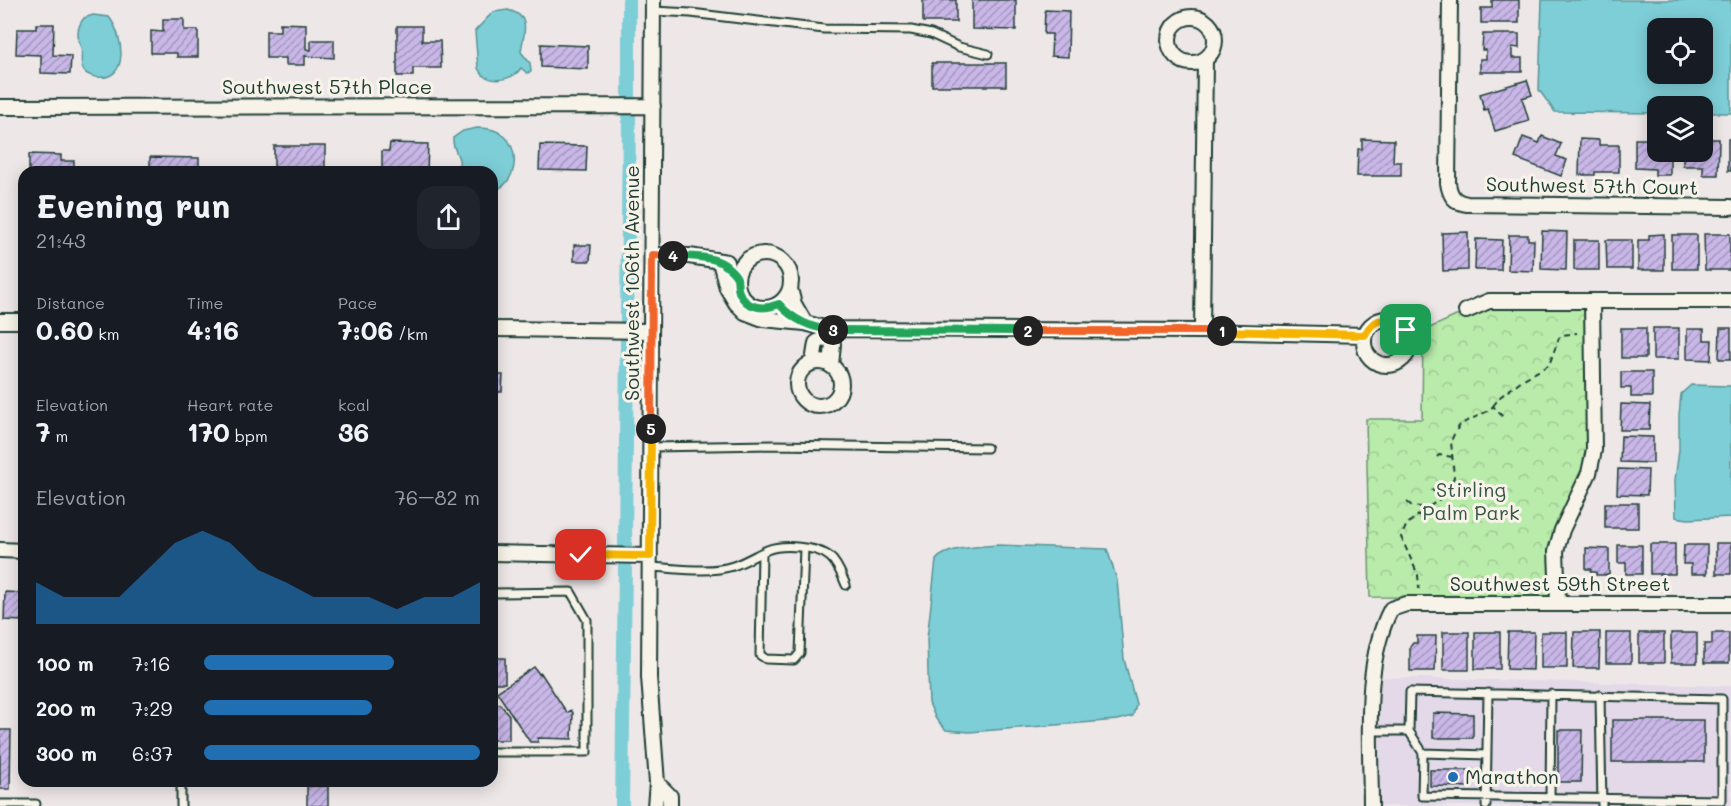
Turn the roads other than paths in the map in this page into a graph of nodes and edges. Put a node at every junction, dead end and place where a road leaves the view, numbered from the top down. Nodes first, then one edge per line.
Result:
1 (1450, 0) edge
2 (653, 6) edge
3 (988, 54) dead end
4 (1204, 59) dead end
5 (653, 106) junction
6 (0, 107) edge
7 (1731, 207) edge
8 (652, 255) junction
9 (745, 260) junction
10 (720, 262) junction
11 (737, 276) junction
12 (790, 290) junction
13 (1592, 301) junction
14 (1731, 301) edge
15 (779, 304) junction
16 (1466, 311) dead end
17 (0, 321) edge
18 (18, 321) edge
19 (805, 323) junction
20 (498, 328) edge
21 (651, 331) junction
22 (1202, 331) junction
23 (827, 333) junction
24 (1365, 335) dead end
25 (813, 362) junction
26 (831, 366) junction
27 (651, 447) junction
28 (987, 448) dead end
29 (804, 548) junction
30 (0, 550) edge
31 (18, 550) edge
32 (498, 553) edge
33 (762, 553) junction
34 (650, 561) junction
35 (846, 585) dead end
36 (498, 592) edge
37 (1558, 603) junction
38 (1731, 604) edge
39 (1488, 693) junction
40 (1551, 694) junction
41 (1600, 695) junction
42 (1371, 730) junction
43 (1409, 731) junction
44 (498, 752) edge
45 (1423, 753) junction
46 (1487, 755) junction
47 (657, 783) junction
48 (181, 787) edge
49 (1550, 799) junction
50 (1486, 802) edge
51 (1602, 802) edge
52 (0, 804) edge
53 (36, 804) dead end
54 (181, 806) edge
55 (655, 806) edge
56 (670, 806) edge
57 (1371, 806) edge

1 - 7 street, Southwest 57th Court
2 - 3 lane
2 - 5 street, Southwest 106th Avenue
4 - 22 street
5 - 6 street, Southwest 57th Place
5 - 8 street, Southwest 106th Avenue
8 - 10 street
8 - 21 street, Southwest 106th Avenue
9 - 10 street
9 - 11 street
9 - 12 street
10 - 11 street
10 - 19 street
11 - 15 street
12 - 15 street
12 - 19 street
13 - 14 street
13 - 16 street
13 - 37 street
15 - 19 street
17 - 18 street
19 - 23 street
20 - 21 street
21 - 27 street, Southwest 106th Avenue
22 - 23 street
22 - 24 street
23 - 25 street
23 - 26 street
25 - 26 street
25 - 26 street
27 - 28 lane
27 - 34 street, Southwest 106th Avenue
29 - 33 lane
29 - 33 lane
29 - 35 lane
30 - 31 street
32 - 34 street
33 - 34 lane
34 - 47 street, Southwest 106th Avenue
36 - 44 lane
37 - 38 street, Southwest 59th Street
37 - 42 street, Southwest 59th Street
39 - 40 lane
39 - 43 lane
39 - 46 lane
40 - 41 lane
40 - 49 lane
41 - 51 lane
41 - 51 lane
42 - 43 lane
42 - 57 street
43 - 45 lane
45 - 46 lane
45 - 50 lane
46 - 50 lane
47 - 55 street, Southwest 106th Avenue
47 - 56 street, Southwest 106th Avenue
48 - 54 lane
49 - 50 lane
49 - 51 lane
52 - 53 lane

